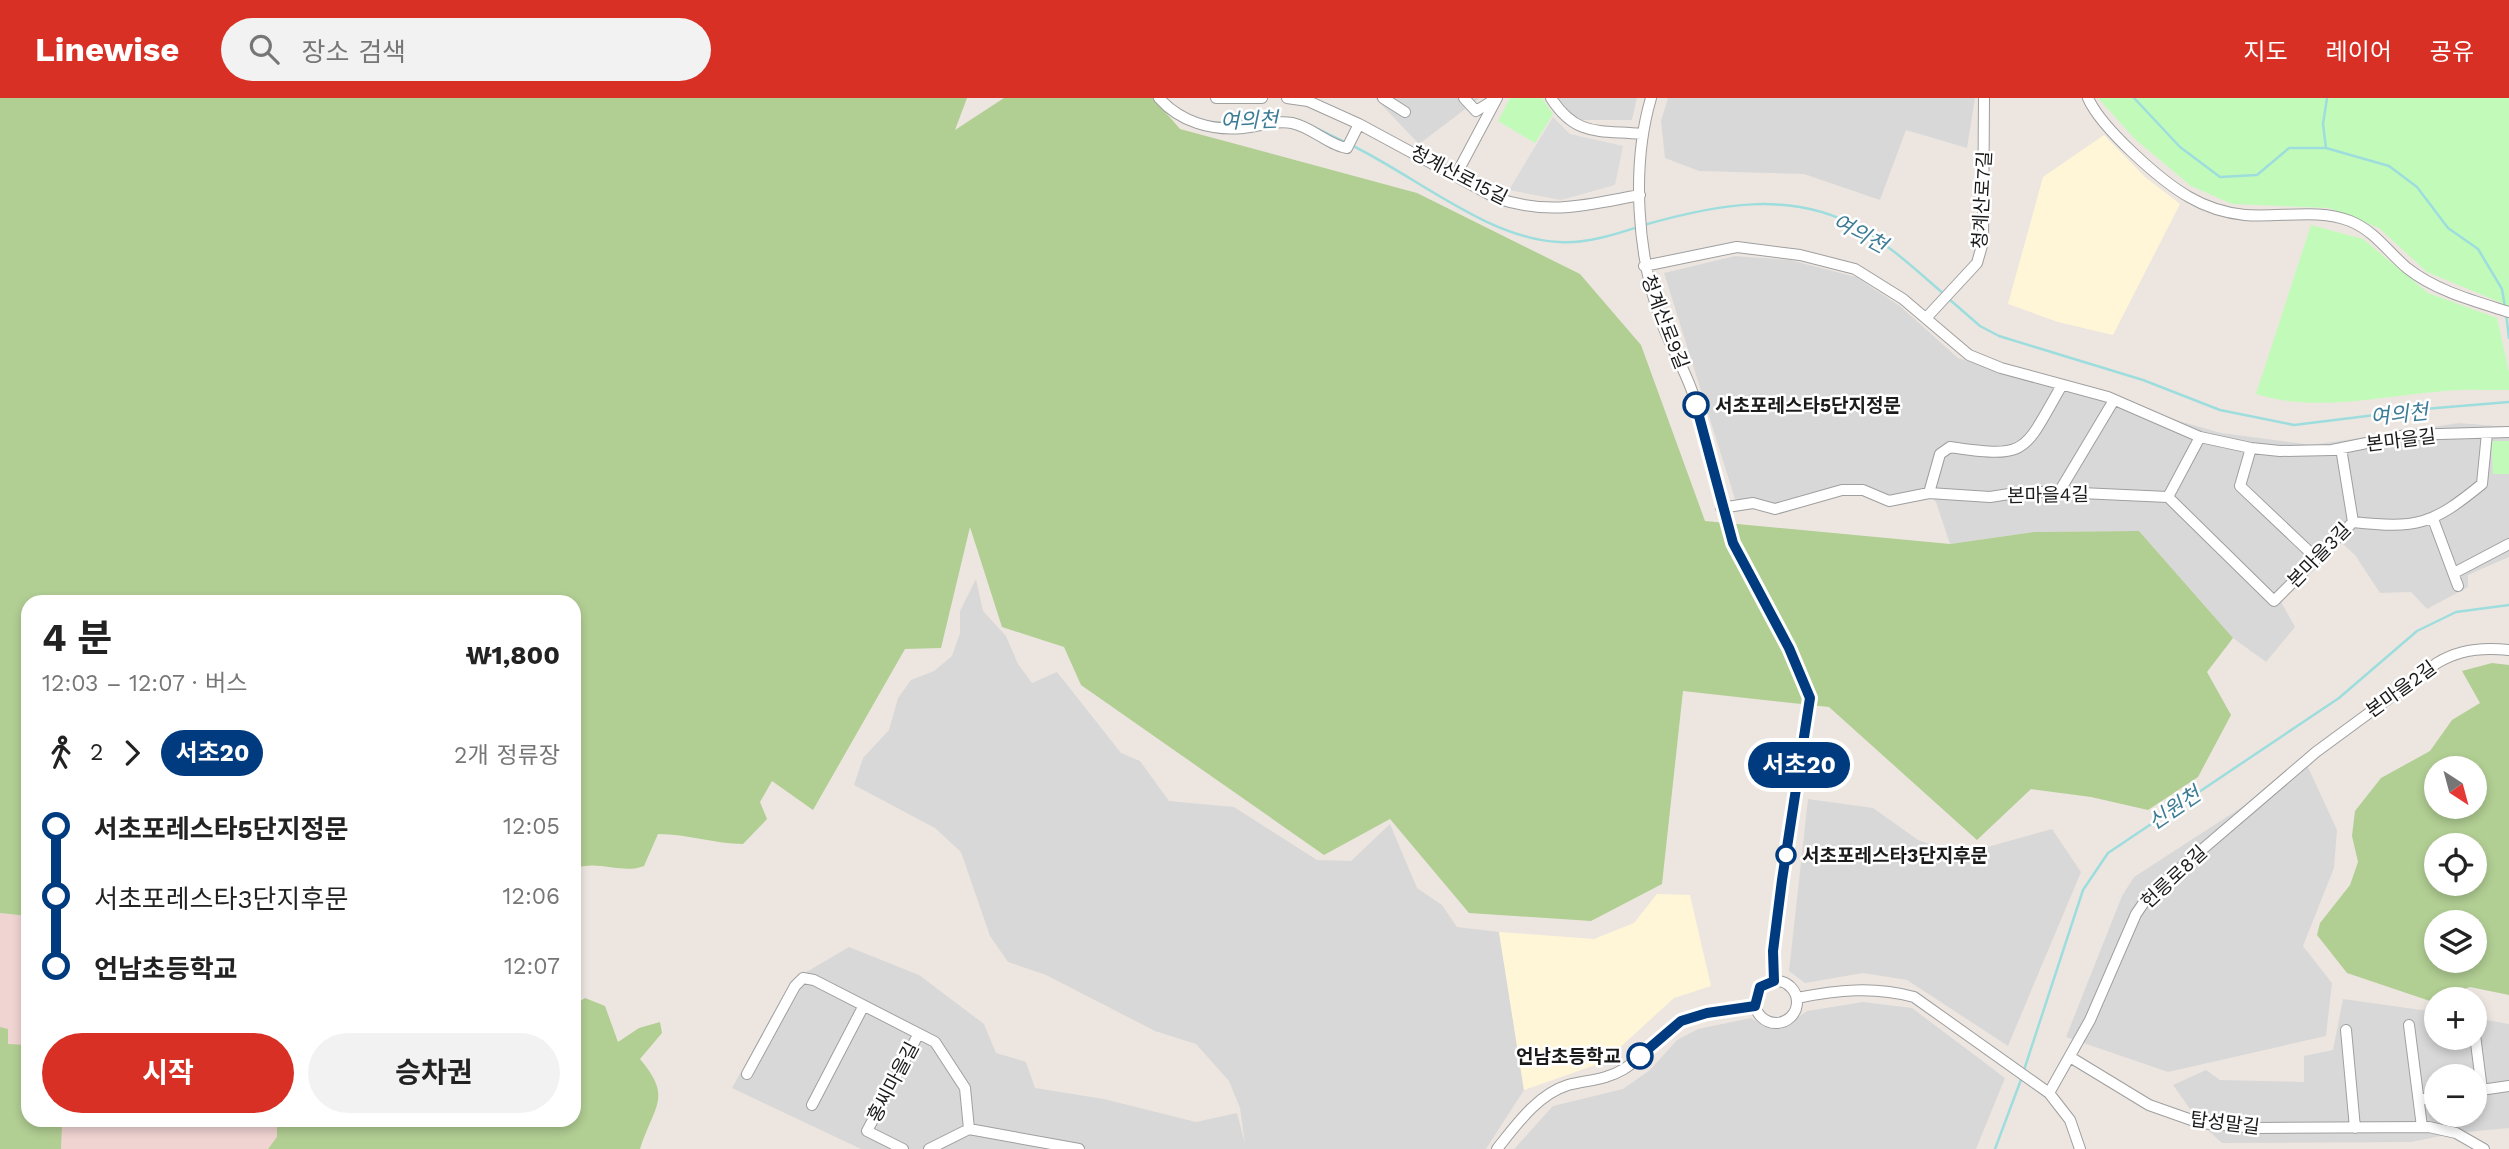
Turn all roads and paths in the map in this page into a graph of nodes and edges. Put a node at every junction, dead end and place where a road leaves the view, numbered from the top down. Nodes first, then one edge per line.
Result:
1 (1159, 98) edge
2 (1216, 98) edge
3 (1262, 98) edge
4 (1287, 98) edge
5 (1383, 98) edge
6 (1464, 98) edge
7 (1497, 98) edge
8 (1551, 98) edge
9 (1651, 98) edge
10 (1984, 98) edge
11 (2088, 98) edge
12 (1405, 111) dead end
13 (1359, 124) junction
14 (1641, 134) junction
15 (1456, 175) junction
16 (1641, 198) junction
17 (1643, 262) junction
18 (2504, 311) edge
19 (1931, 313) junction
20 (2062, 385) junction
21 (2114, 400) junction
22 (2509, 432) edge
23 (2487, 433) junction
24 (2200, 437) junction
25 (2251, 447) junction
26 (2341, 451) junction
27 (2059, 492) junction
28 (1929, 493) junction
29 (2168, 497) junction
30 (1721, 508) junction
31 (2432, 519) junction
32 (2353, 522) junction
33 (2509, 544) edge
34 (2316, 558) junction
35 (2454, 573) junction
36 (1748, 575) tunnel mouth
37 (2458, 586) dead end
38 (1789, 648) tunnel mouth
39 (2509, 650) edge
40 (2333, 739) joint
41 (1774, 981) junction
42 (1797, 998) junction
43 (1755, 1006) junction
44 (863, 1007) junction
45 (2409, 1025) dead end
46 (2346, 1030) dead end
47 (918, 1035) junction
48 (2070, 1057) junction
49 (747, 1074) dead end
50 (2509, 1086) edge
51 (2487, 1090) edge
52 (2049, 1093) junction
53 (2424, 1099) edge
54 (2419, 1100) junction
55 (812, 1105) dead end
56 (2423, 1127) junction
57 (2355, 1128) junction
58 (969, 1129) junction
59 (904, 1149) edge
60 (929, 1149) edge
61 (1079, 1149) edge
62 (1497, 1149) edge
63 (2080, 1149) edge
64 (2484, 1149) edge

1 - 13 street
2 - 3 street
4 - 13 street, 청계산로15길
5 - 12 street
6 - 7 street
7 - 15 street
8 - 14 street
9 - 14 street
10 - 19 street, 청계산로7길
11 - 18 street
13 - 15 street, 청계산로15길
14 - 16 street
15 - 16 street, 청계산로15길
16 - 17 street, 청계산로9길
17 - 19 street
17 - 30 street, 청계산로9길
19 - 20 street, 본마을길
20 - 21 street, 본마을길
20 - 28 street
21 - 24 street, 본마을길
21 - 27 street
22 - 23 street, 본마을길
23 - 26 street, 본마을길
23 - 31 street
24 - 25 street, 본마을길
24 - 29 street
25 - 26 street, 본마을길
25 - 34 street
26 - 32 street, 본마을3길
27 - 28 street, 본마을4길
27 - 29 street, 본마을4길
28 - 30 street
29 - 34 street, 본마을3길
30 - 36 street, 청계산로9길
31 - 32 street
31 - 35 street
32 - 34 street, 본마을3길
33 - 35 street
35 - 37 street
38 - 41 street
39 - 40 street, 본마을2길
40 - 48 street, 헌릉로8길
41 - 42 street
41 - 43 street
42 - 43 street
42 - 52 street
43 - 62 street
44 - 47 street, 홍씨마을길
44 - 49 street, 홍씨마을길
44 - 55 street
45 - 54 street
46 - 57 street
47 - 58 street, 홍씨마을길
47 - 59 street, 홍씨마을길
48 - 52 street, 헌릉로8길
48 - 57 street, 탑성말길
50 - 51 street
52 - 63 street
53 - 54 street
54 - 56 street
56 - 57 street, 탑성말길
56 - 64 street, 탑성말길
58 - 60 street
58 - 61 street

